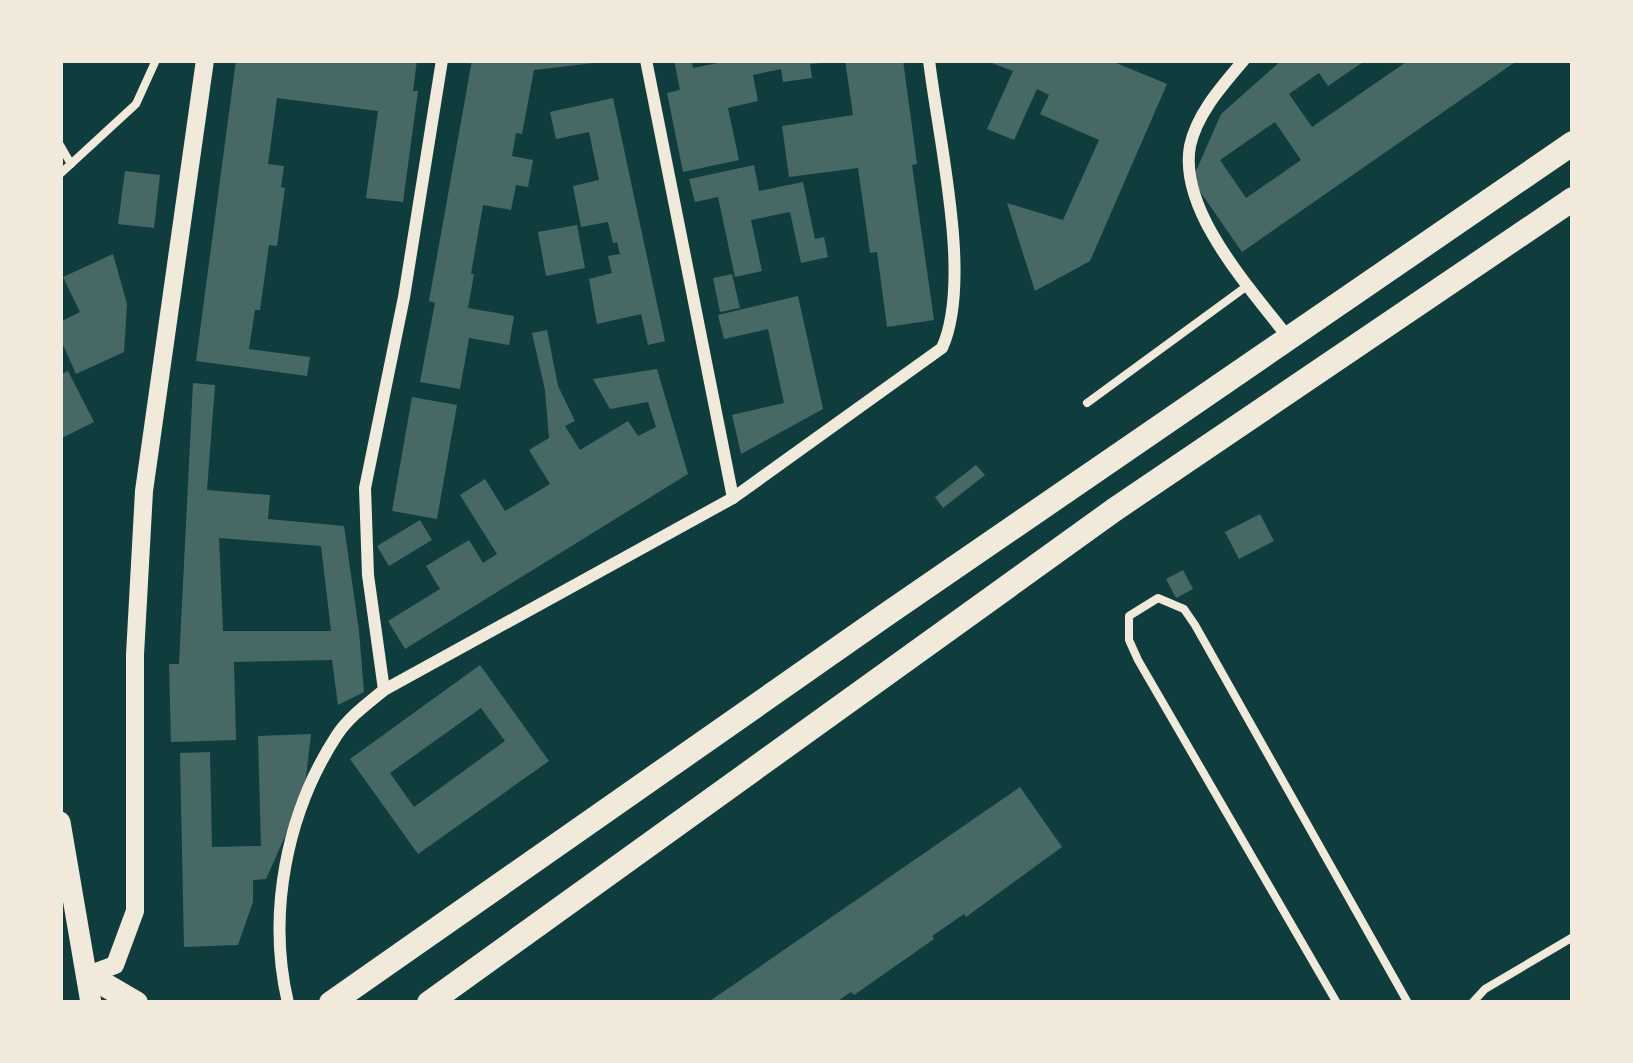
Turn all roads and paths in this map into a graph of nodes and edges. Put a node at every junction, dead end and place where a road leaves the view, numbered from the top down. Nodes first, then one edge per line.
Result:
1 (156, 60) edge
2 (206, 60) edge
3 (442, 60) edge
4 (646, 60) edge
5 (929, 60) edge
6 (1244, 60) edge
7 (1573, 143) edge
8 (60, 146) edge
9 (71, 164) junction
10 (60, 174) edge
11 (1573, 199) edge
12 (1248, 285) junction
13 (1290, 340) junction
14 (1087, 403) dead end
15 (1091, 475) junction
16 (733, 498) junction
17 (1114, 510) junction
18 (384, 690) junction
19 (60, 822) edge
20 (1573, 937) edge
21 (88, 975) junction
22 (92, 1003) edge
23 (136, 1003) edge
24 (288, 1003) edge
25 (331, 1003) edge
26 (429, 1003) edge
27 (1337, 1003) edge
28 (1408, 1003) edge
29 (1472, 1003) edge

1 - 9 lane
2 - 21 street
3 - 18 street
4 - 16 street
5 - 16 street
6 - 12 street
7 - 13 main road
8 - 9 lane
9 - 10 lane
11 - 17 main road
12 - 13 street
12 - 14 lane
13 - 15 main road
15 - 17 main road
15 - 25 main road
16 - 18 street
17 - 26 main road
18 - 24 street
19 - 21 main road
20 - 29 lane
21 - 22 main road
21 - 23 main road
27 - 28 lane

